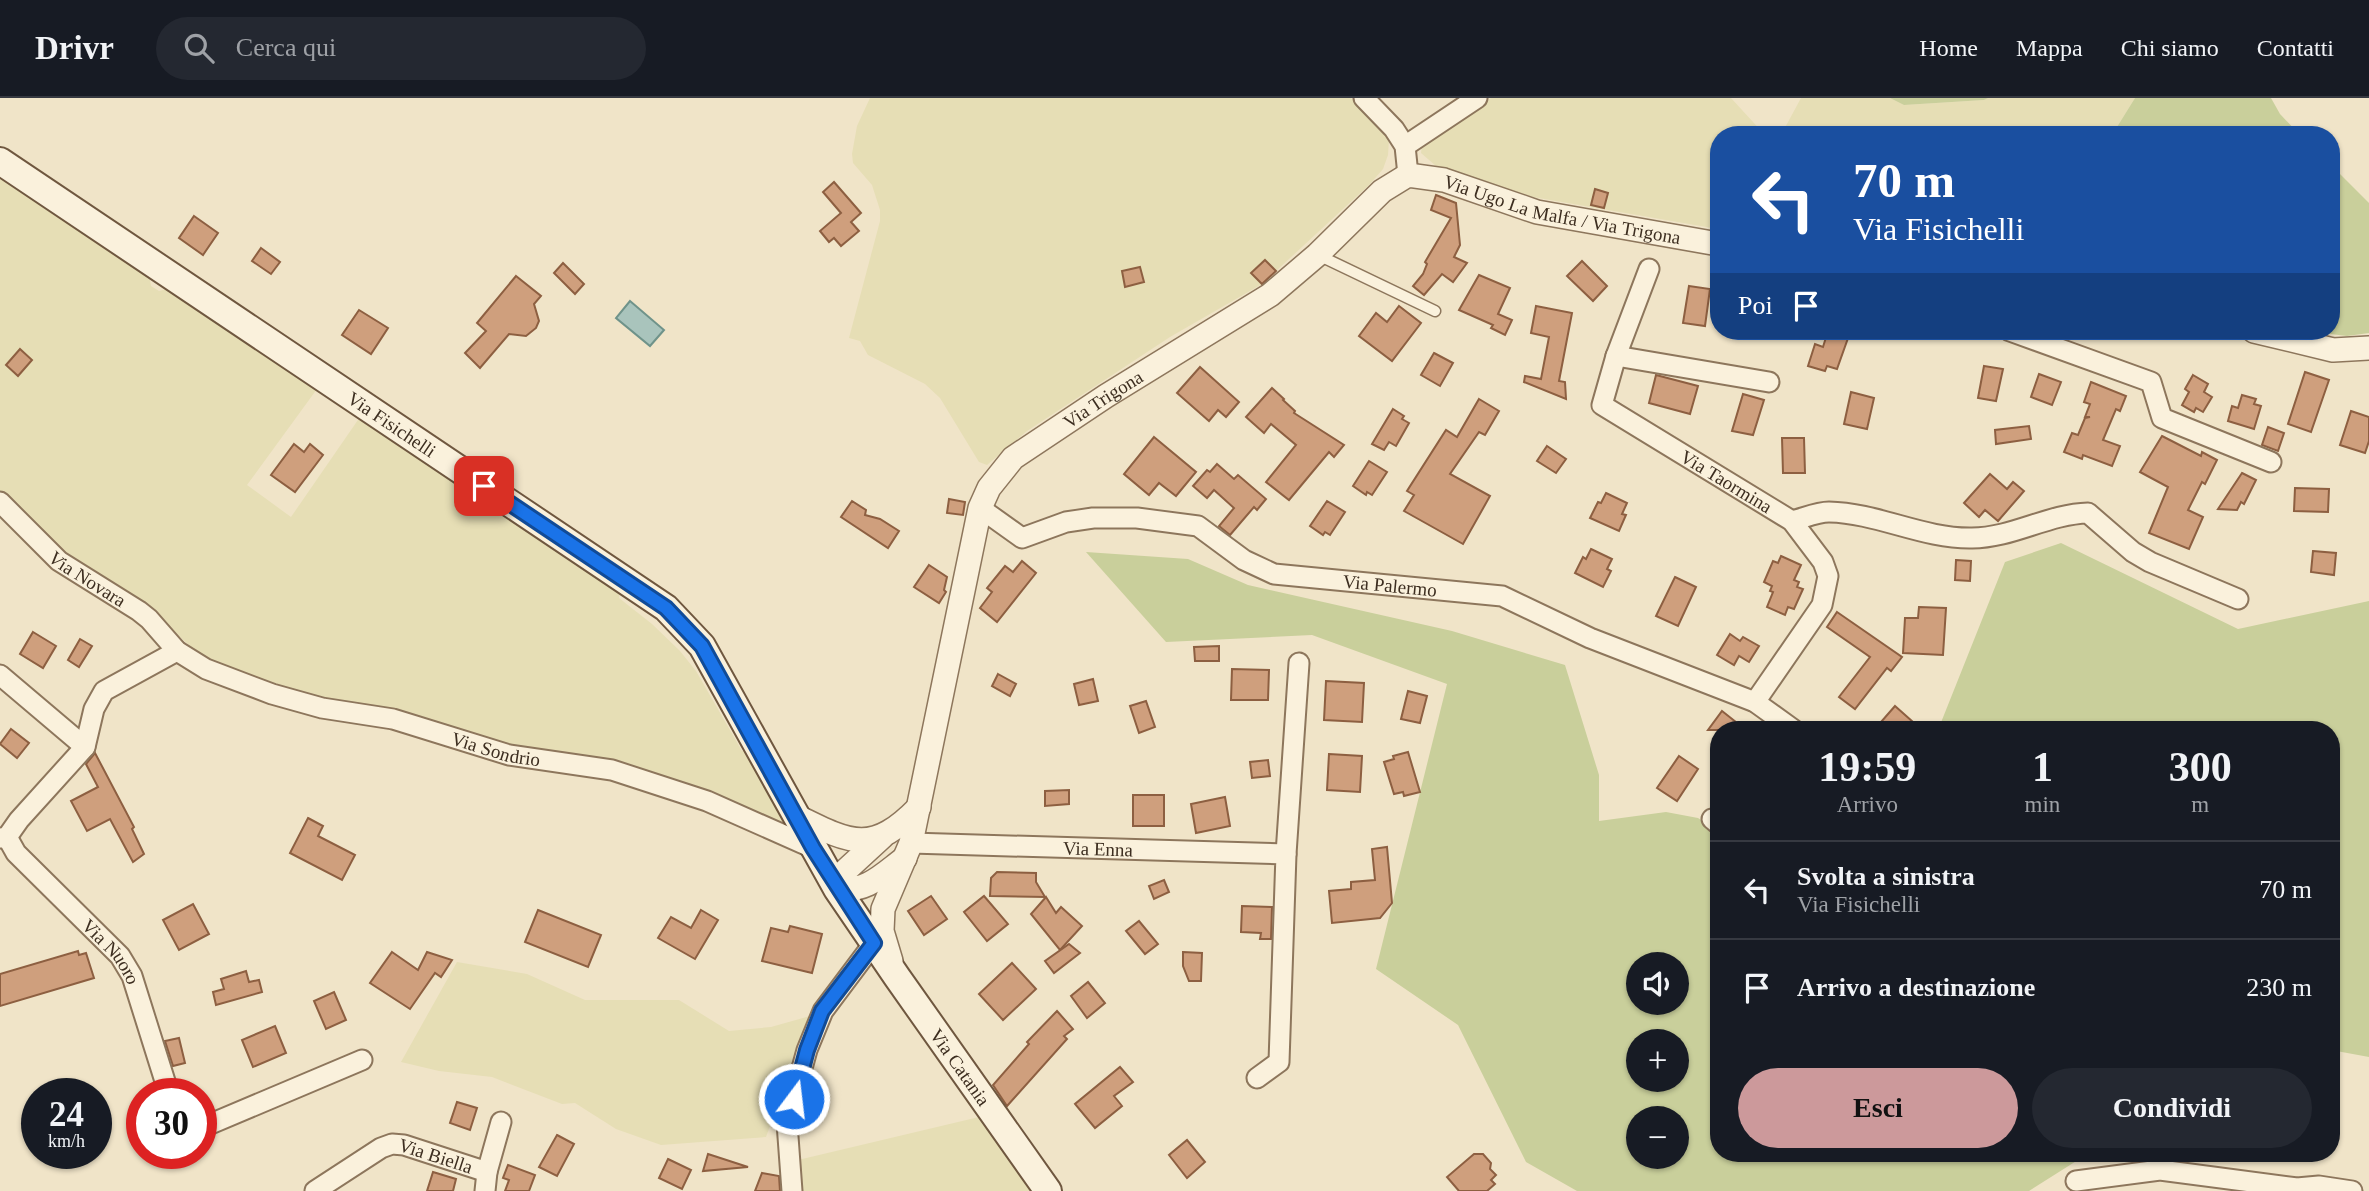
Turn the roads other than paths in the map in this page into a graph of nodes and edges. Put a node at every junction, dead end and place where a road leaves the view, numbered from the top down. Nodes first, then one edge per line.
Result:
1 (1364, 98) edge
2 (1477, 98) edge
3 (1405, 146) junction
4 (0, 161) edge
5 (1408, 175) junction
6 (1710, 243) edge
7 (1317, 255) junction
8 (1649, 270) dead end
9 (1435, 311) dead end
10 (2035, 340) edge
11 (2291, 340) edge
12 (2369, 348) edge
13 (1616, 356) junction
14 (1769, 382) dead end
15 (2271, 462) dead end
16 (0, 502) edge
17 (981, 508) junction
18 (1792, 521) junction
19 (2238, 599) dead end
20 (177, 651) junction
21 (1299, 663) dead end
22 (0, 675) edge
23 (1755, 702) junction
24 (1781, 721) edge
25 (85, 747) junction
26 (919, 807) junction
27 (798, 817) junction
28 (3, 837) edge
29 (882, 837) junction
30 (813, 848) junction
31 (909, 849) junction
32 (1286, 854) junction
33 (837, 889) junction
34 (874, 943) junction
35 (897, 977) junction
36 (362, 1060) dead end
37 (164, 1078) edge
38 (1257, 1078) dead end
39 (217, 1121) edge
40 (501, 1122) dead end
41 (486, 1181) edge
42 (2076, 1181) dead end
43 (315, 1191) edge
44 (792, 1191) edge
45 (1048, 1191) edge
46 (2352, 1191) edge

1 - 3 street
2 - 3 street
3 - 5 street
4 - 27 main road, Via Fisichelli
5 - 6 street, Via Ugo La Malfa / Via Trigona
5 - 7 street, Via Trigona
7 - 9 lane
7 - 17 street, Via Trigona
8 - 13 street, Via Taormina
10 - 15 street
11 - 12 street
13 - 14 street
13 - 18 street, Via Taormina
16 - 20 street, Via Novara
17 - 23 street, Via Palermo
17 - 26 street, Via Trigona
18 - 19 street
18 - 23 street, Via Taormina
20 - 25 street
20 - 30 street, Via Sondrio
21 - 32 street
22 - 25 street
23 - 24 street, Via Palermo
25 - 28 street
26 - 29 street
26 - 31 street, Via Trigona
27 - 29 street
27 - 30 main road, Via Fisichelli
28 - 37 street, Via Nuoro
29 - 33 street
30 - 33 main road, Via Fisichelli
31 - 32 street, Via Enna
31 - 33 street
31 - 35 street, Via Trigona
32 - 38 street
33 - 34 main road, Via Fisichelli
34 - 35 main road, Via Catania
34 - 44 street
35 - 45 main road, Via Catania
36 - 39 street
40 - 41 street
41 - 43 street, Via Biella
42 - 46 street

